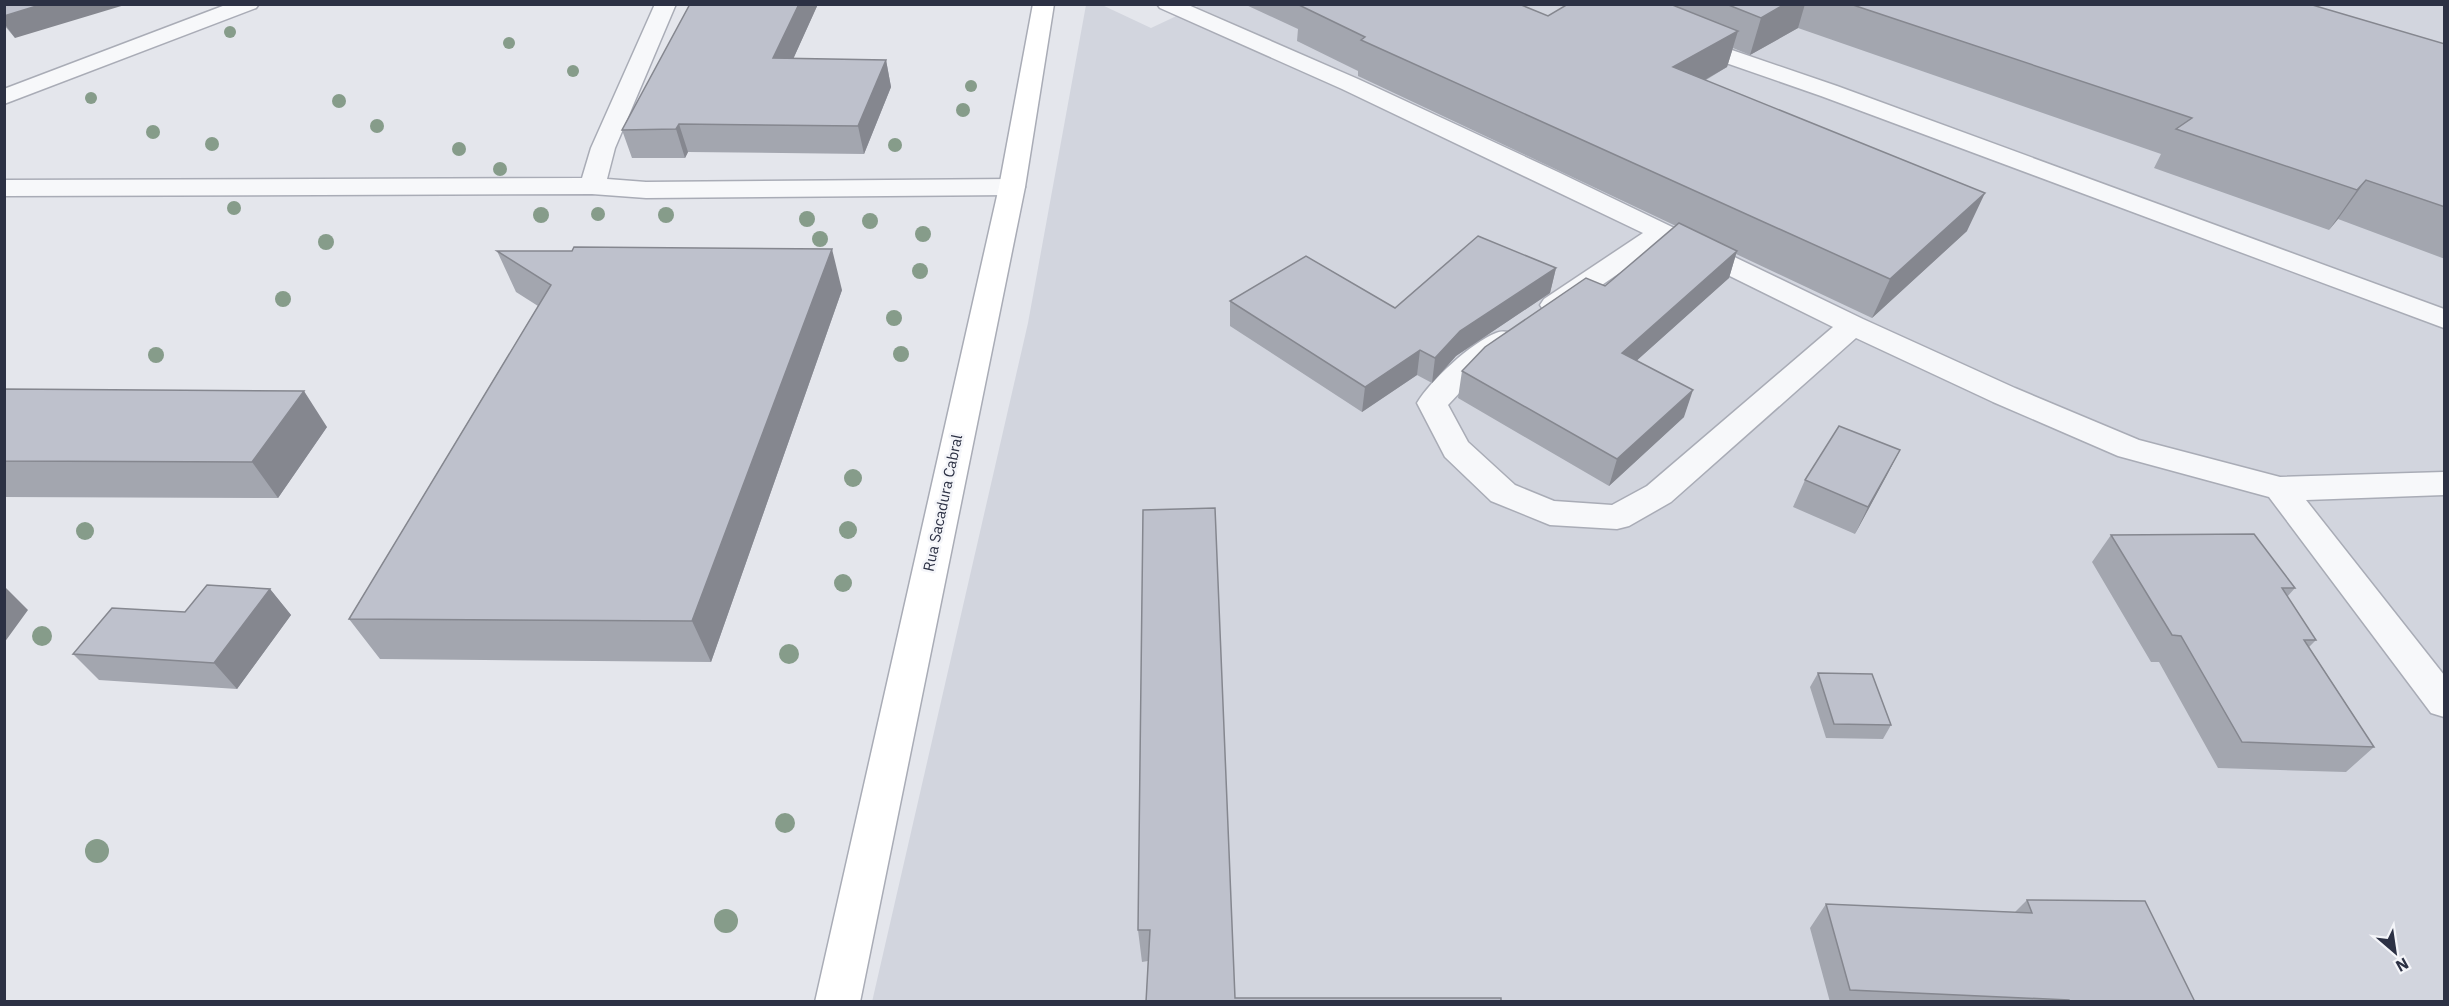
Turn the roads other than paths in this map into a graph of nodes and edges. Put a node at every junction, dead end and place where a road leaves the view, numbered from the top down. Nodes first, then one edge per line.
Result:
1 (249, 4) edge
2 (666, 4) edge
3 (1044, 4) edge
4 (1167, 4) edge
5 (1670, 35) edge
6 (4, 97) edge
7 (592, 186) junction
8 (1012, 187) junction
9 (4, 188) edge
10 (1662, 232) junction
11 (2445, 319) edge
12 (1853, 325) junction
13 (2445, 483) edge
14 (2280, 489) junction
15 (2445, 702) edge
16 (837, 1002) edge

1 - 6 lane
2 - 7 lane
3 - 8 main road, Rua Sacadura Cabral
4 - 10 lane
5 - 11 lane
7 - 8 lane
7 - 9 lane
8 - 16 main road, Rua Sacadura Cabral
10 - 12 lane
10 - 12 lane
12 - 14 lane
13 - 14 lane
14 - 15 lane

